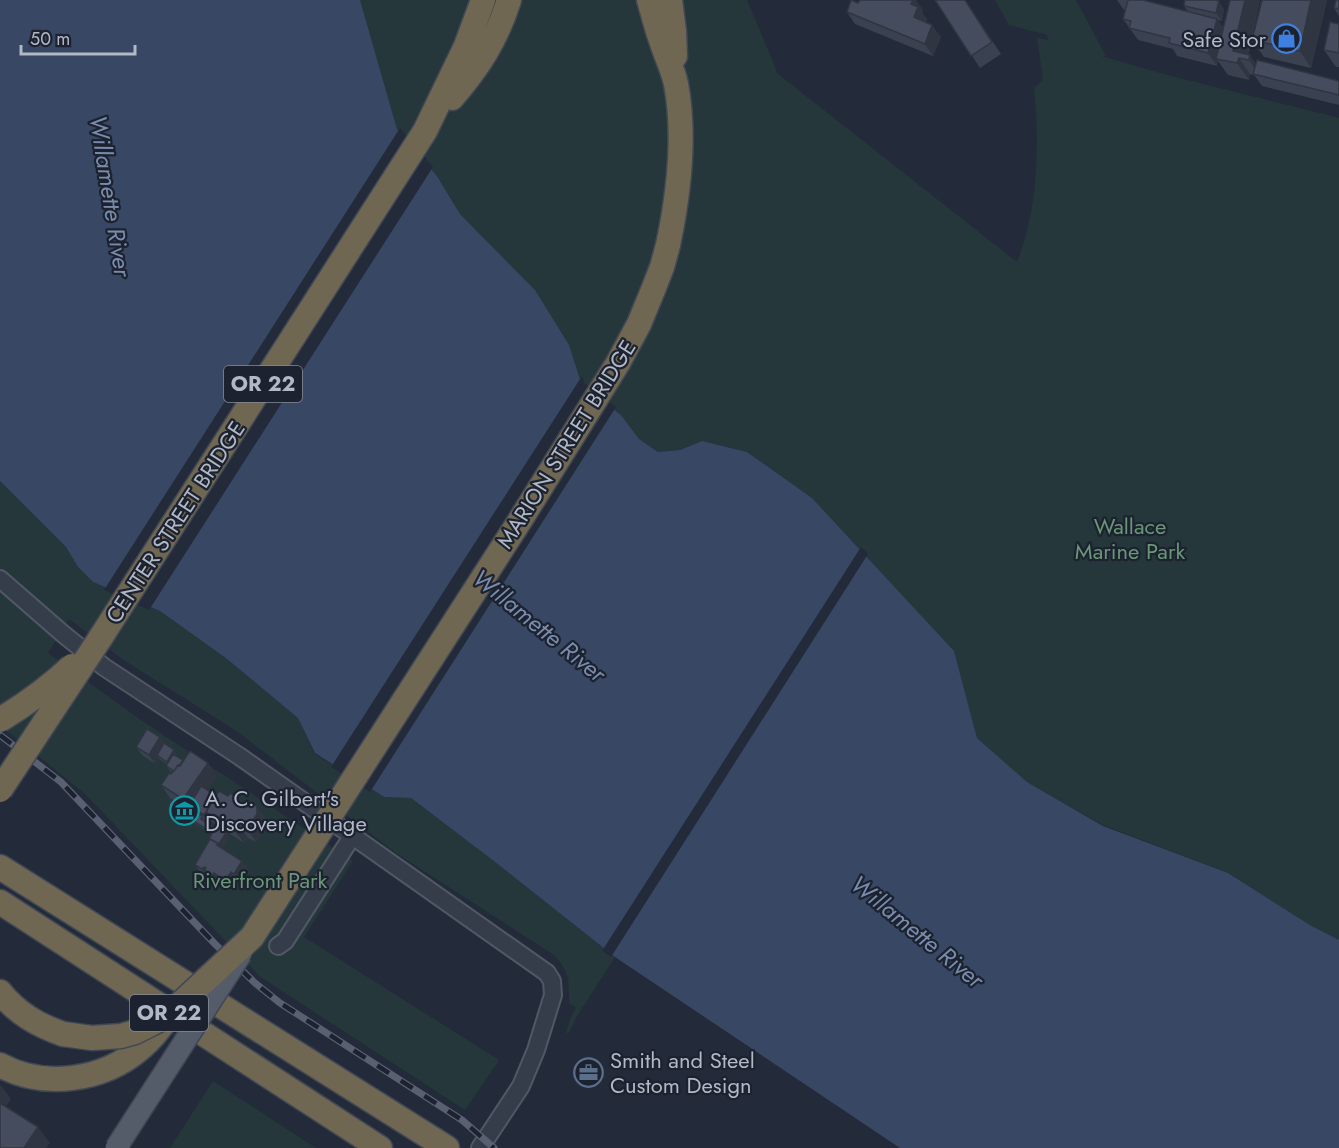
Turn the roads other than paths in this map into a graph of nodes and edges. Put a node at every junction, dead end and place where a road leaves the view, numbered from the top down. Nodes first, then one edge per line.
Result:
1 (483, 0) edge
2 (509, 0) edge
3 (649, 0) edge
4 (670, 0) edge
5 (676, 82) junction
6 (425, 130) junction
7 (0, 579) edge
8 (101, 637) junction
9 (0, 720) edge
10 (0, 790) edge
11 (353, 836) junction
12 (0, 867) edge
13 (0, 902) edge
14 (252, 938) junction
15 (278, 946) dead end
16 (0, 992) edge
17 (171, 1013) junction
18 (0, 1065) edge
19 (116, 1148) edge
20 (380, 1148) edge
21 (447, 1148) edge
22 (480, 1148) edge

1 - 6 highway, CENTER STREET BRIDGE / OR 22
2 - 6 highway, CENTER STREET BRIDGE / OR 22
3 - 5 highway, MARION STREET BRIDGE / OR 22
4 - 5 highway
5 - 14 highway, MARION STREET BRIDGE / OR 22, bridge
6 - 8 highway, CENTER STREET BRIDGE / OR 22
7 - 11 street
8 - 9 highway, OR 22, bridge
8 - 10 highway, CENTER STREET BRIDGE, bridge
11 - 15 street
11 - 22 street
12 - 21 highway
13 - 17 highway
14 - 16 highway, OR 22, bridge
14 - 19 main road, MARION STREET BRIDGE, bridge
17 - 18 highway
17 - 20 highway

